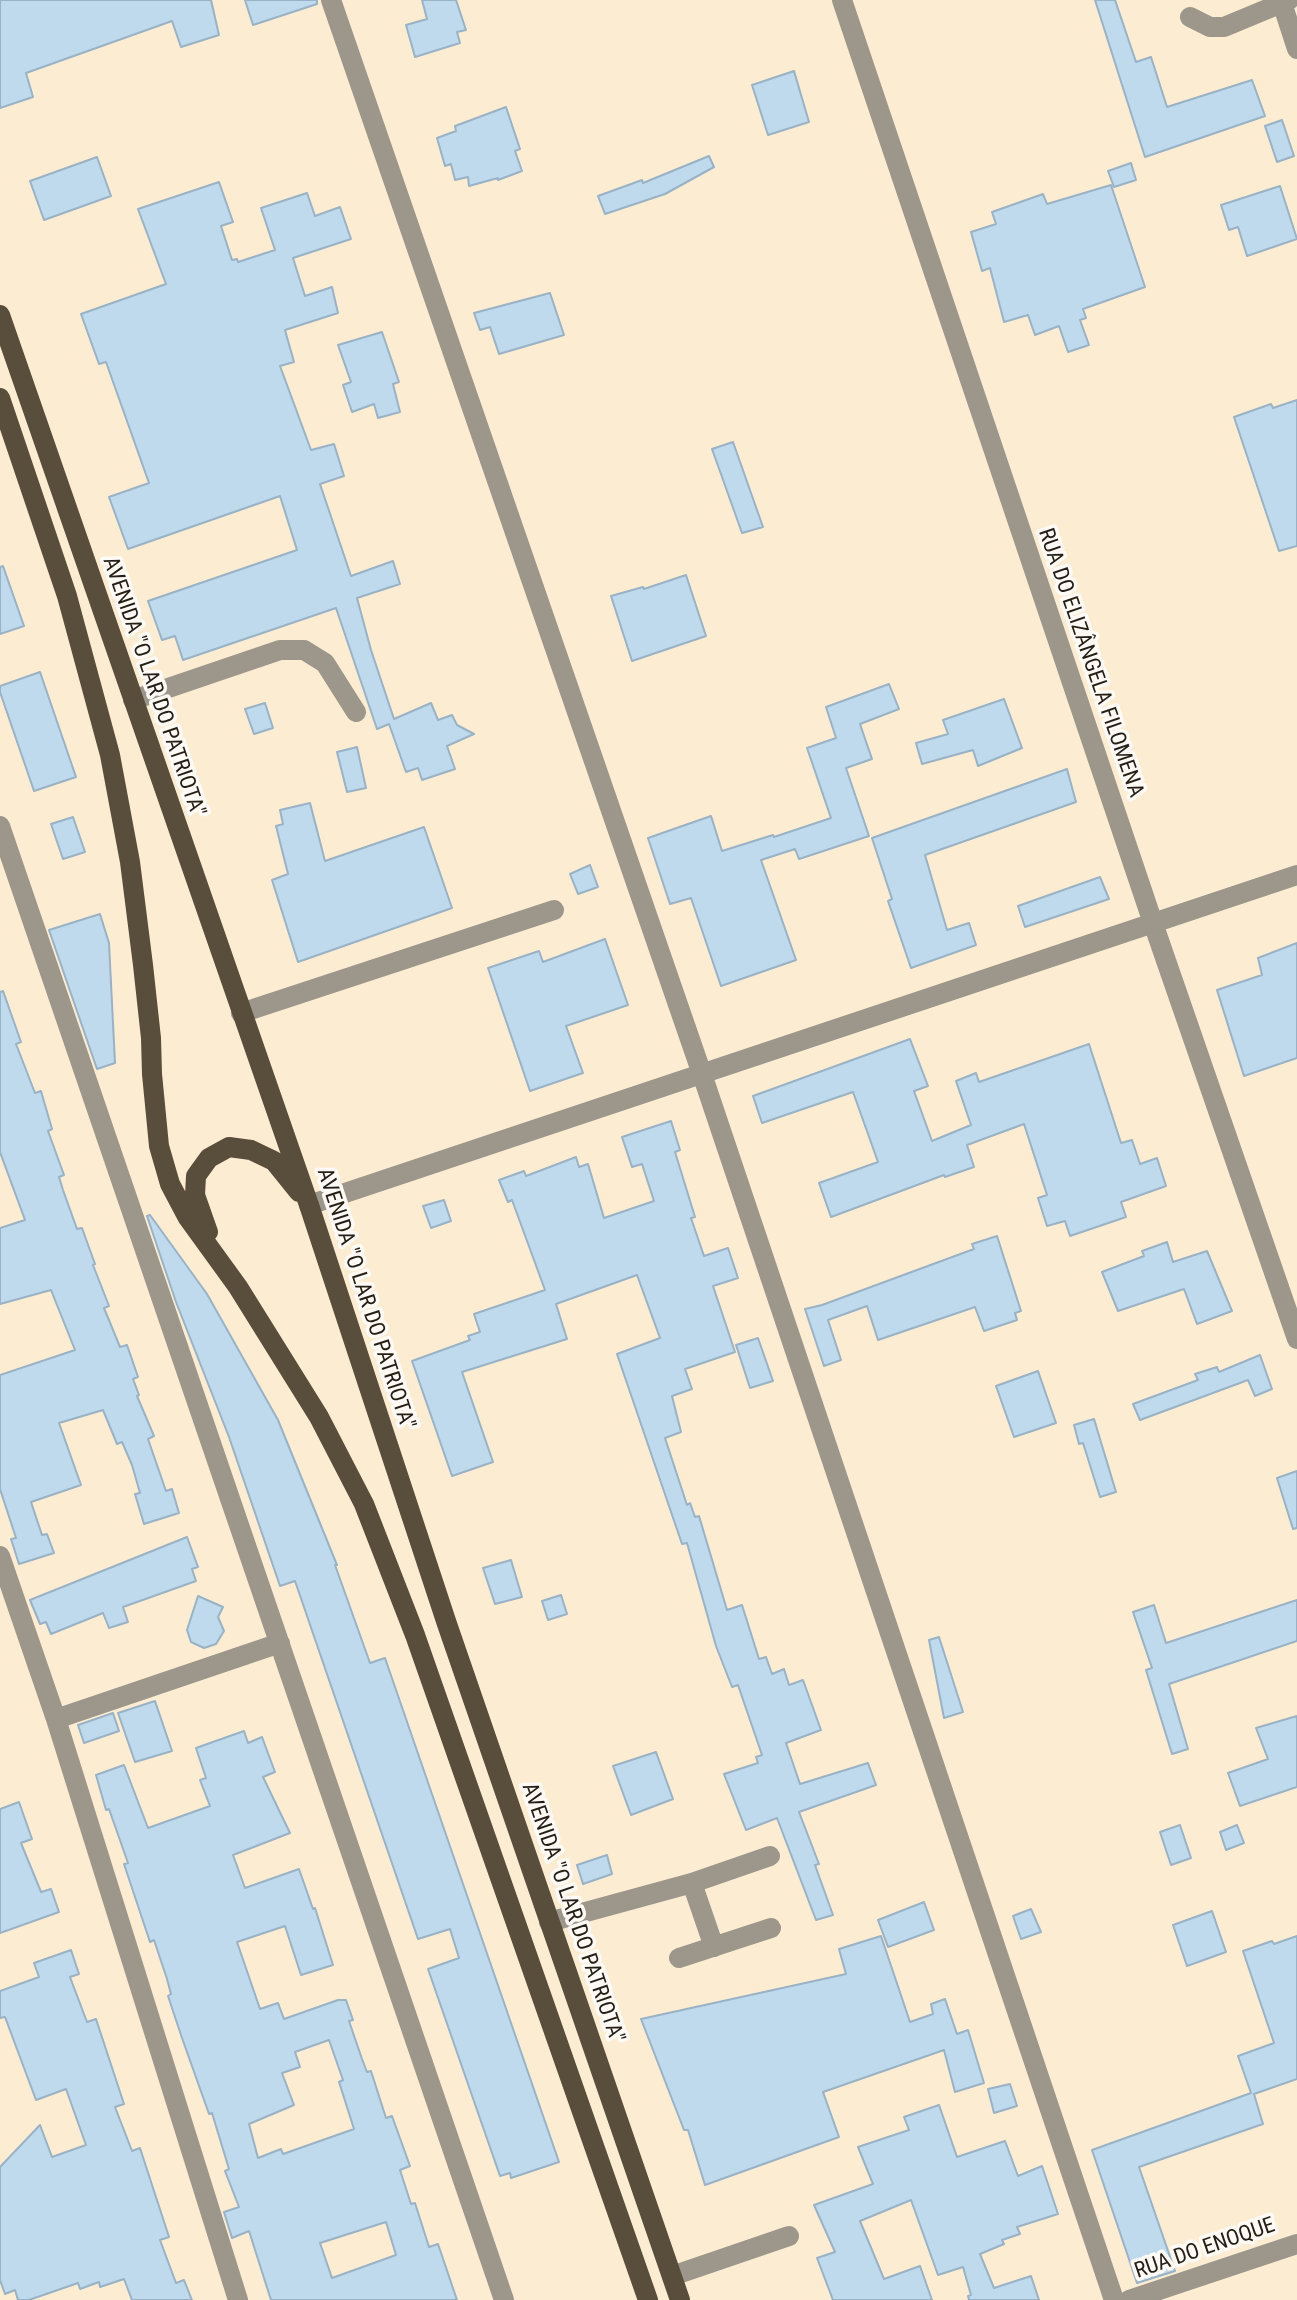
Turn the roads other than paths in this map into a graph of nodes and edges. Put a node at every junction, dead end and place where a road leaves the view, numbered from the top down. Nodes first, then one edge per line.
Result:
1 (331, 0) edge
2 (842, 0) edge
3 (1284, 1) edge
4 (1190, 17) dead end
5 (1297, 49) edge
6 (0, 315) edge
7 (0, 398) edge
8 (133, 700) junction
9 (356, 712) dead end
10 (0, 826) edge
11 (1297, 875) edge
12 (554, 910) dead end
13 (1153, 923) junction
14 (241, 1013) junction
15 (702, 1074) junction
16 (309, 1205) junction
17 (238, 1287) junction
18 (1297, 1339) edge
19 (0, 1556) edge
20 (280, 1643) junction
21 (56, 1719) junction
22 (770, 1856) dead end
23 (692, 1883) junction
24 (549, 1922) junction
25 (771, 1928) dead end
26 (714, 1947) junction
27 (679, 1958) dead end
28 (789, 2236) dead end
29 (1297, 2244) edge
30 (672, 2276) junction
31 (238, 2300) edge
32 (504, 2300) edge
33 (648, 2300) edge
34 (680, 2300) edge
35 (1114, 2300) edge
36 (1129, 2300) edge

1 - 15 street
2 - 13 street, RUA DO ELIZÂNGELA FILOMENA
3 - 4 street
3 - 5 street
6 - 8 main road, AVENIDA "O LAR DO PATRIOTA"
7 - 17 main road
8 - 9 street
8 - 14 main road, AVENIDA "O LAR DO PATRIOTA"
10 - 20 street
11 - 13 street
12 - 14 street
13 - 15 street
13 - 18 street, RUA DO ELIZÂNGELA FILOMENA
14 - 16 main road, AVENIDA "O LAR DO PATRIOTA"
15 - 16 street
15 - 35 street
16 - 17 main road
16 - 24 main road, AVENIDA "O LAR DO PATRIOTA"
17 - 33 main road
19 - 21 street
20 - 21 street
20 - 32 street
21 - 31 street
22 - 23 street
23 - 24 street
23 - 26 street
24 - 30 main road, AVENIDA "O LAR DO PATRIOTA"
25 - 26 street
26 - 27 street
28 - 30 street
29 - 36 street, RUA DO ENOQUE
30 - 34 main road, AVENIDA "O LAR DO PATRIOTA"

